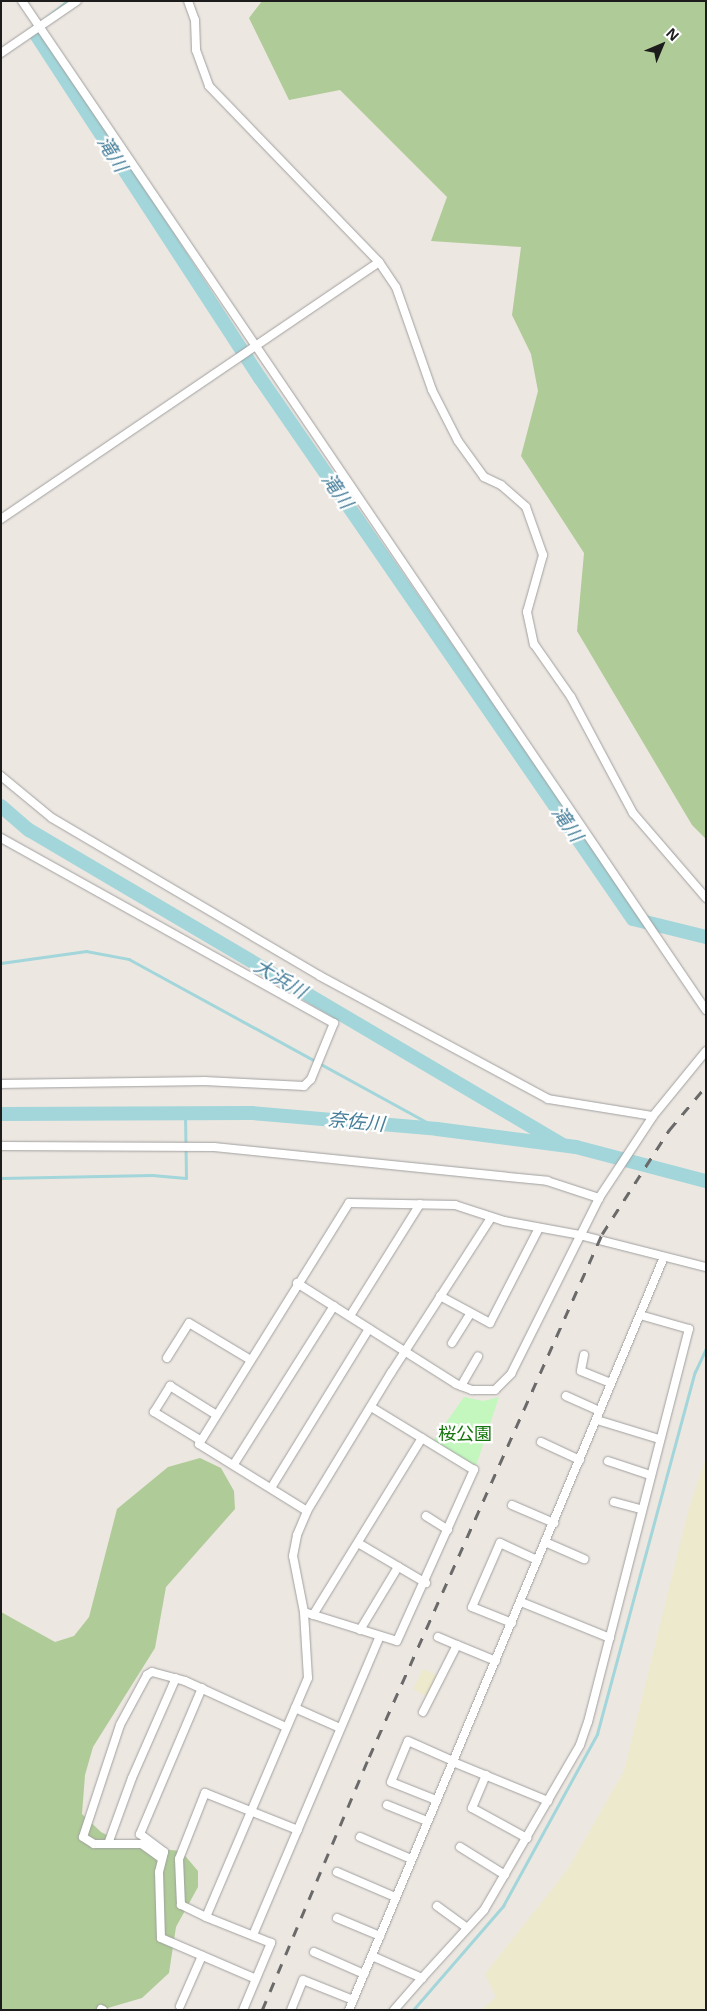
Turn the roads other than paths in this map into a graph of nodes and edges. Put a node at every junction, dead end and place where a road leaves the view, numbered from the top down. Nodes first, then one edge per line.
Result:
1 (22, 1) edge
2 (77, 1) edge
3 (188, 1) edge
4 (39, 27) junction
5 (1, 53) edge
6 (379, 262) junction
7 (254, 347) junction
8 (1, 519) edge
9 (1, 776) edge
10 (1, 838) edge
11 (706, 898) edge
12 (706, 1010) edge
13 (706, 1052) edge
14 (1, 1084) edge
15 (653, 1116) junction
16 (1, 1146) edge
17 (599, 1198) junction
18 (420, 1204) junction
19 (490, 1218) junction
20 (539, 1228) junction
21 (580, 1234) junction
22 (664, 1257) junction
23 (706, 1267) edge
24 (297, 1283) junction
25 (440, 1296) junction
26 (334, 1306) junction
27 (470, 1314) junction
28 (640, 1315) junction
29 (350, 1316) junction
30 (370, 1329) junction
31 (452, 1343) dead end
32 (405, 1352) junction
33 (584, 1355) dead end
34 (478, 1356) dead end
35 (167, 1358) dead end
36 (249, 1359) junction
37 (611, 1383) junction
38 (461, 1386) junction
39 (566, 1396) dead end
40 (373, 1408) junction
41 (600, 1411) junction
42 (215, 1414) junction
43 (597, 1420) junction
44 (422, 1438) junction
45 (660, 1439) junction
46 (200, 1440) junction
47 (541, 1442) dead end
48 (580, 1460) junction
49 (608, 1461) dead end
50 (234, 1464) junction
51 (650, 1474) junction
52 (271, 1488) junction
53 (614, 1502) dead end
54 (512, 1505) dead end
55 (641, 1509) junction
56 (308, 1511) junction
57 (426, 1516) dead end
58 (554, 1523) junction
59 (448, 1530) junction
60 (545, 1542) junction
61 (358, 1543) junction
62 (584, 1559) dead end
63 (537, 1560) junction
64 (398, 1567) junction
65 (426, 1582) junction
66 (521, 1602) junction
67 (304, 1612) junction
68 (313, 1615) junction
69 (512, 1623) junction
70 (360, 1630) junction
71 (380, 1636) junction
72 (438, 1637) dead end
73 (610, 1638) junction
74 (457, 1645) junction
75 (496, 1661) junction
76 (176, 1678) junction
77 (202, 1688) junction
78 (295, 1708) junction
79 (423, 1712) dead end
80 (286, 1727) junction
81 (340, 1728) junction
82 (453, 1761) junction
83 (486, 1775) junction
84 (436, 1800) junction
85 (548, 1801) junction
86 (387, 1805) dead end
87 (250, 1811) junction
88 (427, 1821) junction
89 (298, 1830) junction
90 (360, 1837) dead end
91 (527, 1838) junction
92 (108, 1844) junction
93 (460, 1847) dead end
94 (161, 1858) junction
95 (411, 1859) junction
96 (337, 1872) dead end
97 (506, 1875) junction
98 (395, 1898) junction
99 (438, 1906) dead end
100 (206, 1917) junction
101 (337, 1918) dead end
102 (467, 1928) junction
103 (253, 1936) junction
104 (380, 1936) junction
105 (314, 1952) dead end
106 (202, 1956) junction
107 (372, 1956) junction
108 (364, 1974) junction
109 (422, 1978) junction
110 (256, 1979) junction
111 (353, 2000) junction
112 (180, 2006) dead end
113 (243, 2010) edge
114 (291, 2010) edge
115 (349, 2010) edge
116 (394, 2010) edge

1 - 4 street
2 - 4 street
3 - 6 street
4 - 5 street
4 - 7 street
6 - 7 street
6 - 11 street
7 - 8 street
7 - 12 street
9 - 15 street
10 - 14 street
13 - 15 street
15 - 17 street
16 - 17 street
17 - 21 street
18 - 19 street
18 - 24 street
18 - 29 street
19 - 20 street
19 - 25 street
20 - 21 street
20 - 27 street
21 - 22 street
21 - 38 street
22 - 23 street
22 - 28 street
24 - 26 street
24 - 36 street
25 - 27 street
25 - 32 street
26 - 29 street
26 - 50 street
27 - 31 street
28 - 37 street
28 - 45 street
29 - 30 street
30 - 32 street
30 - 52 street
32 - 38 street
32 - 40 street
33 - 37 street
34 - 38 street
35 - 36 street
36 - 42 street
37 - 41 street
39 - 41 street
40 - 44 street
40 - 56 street
41 - 43 street
42 - 46 street
42 - 46 street
43 - 45 street
43 - 48 street
44 - 59 street
44 - 61 street
45 - 51 street
46 - 50 street
47 - 48 street
48 - 58 street
49 - 51 street
50 - 52 street
51 - 55 street
52 - 56 street
53 - 55 street
54 - 58 street
55 - 73 street
56 - 67 street
57 - 59 street
58 - 60 street
59 - 65 street
60 - 62 street
60 - 63 street
61 - 64 street
61 - 68 street
63 - 66 street
63 - 69 street
64 - 65 street
64 - 70 street
65 - 71 street
66 - 69 street
66 - 73 street
67 - 68 street
67 - 78 street
68 - 70 street
69 - 75 street
70 - 71 street
71 - 81 street
72 - 74 street
73 - 85 street
74 - 75 street
74 - 79 street
75 - 82 street
76 - 77 street
76 - 92 street
76 - 92 street
77 - 80 street
77 - 94 street
78 - 80 street
78 - 81 street
80 - 87 street
81 - 89 street
82 - 83 street
82 - 84 street
82 - 84 street
83 - 85 street
83 - 91 street
84 - 88 street
85 - 91 street
86 - 88 street
87 - 89 street
87 - 100 street
87 - 100 street
88 - 95 street
89 - 103 street
90 - 95 street
91 - 97 street
92 - 94 street
93 - 97 street
94 - 106 street
95 - 98 street
96 - 98 street
97 - 102 street
98 - 104 street
99 - 102 street
100 - 103 street
101 - 104 street
102 - 109 street
103 - 110 street
104 - 107 street
105 - 108 street
106 - 110 street
106 - 112 street
107 - 108 street
107 - 109 street
108 - 111 street
109 - 116 street
110 - 113 street
111 - 114 street
111 - 115 street

